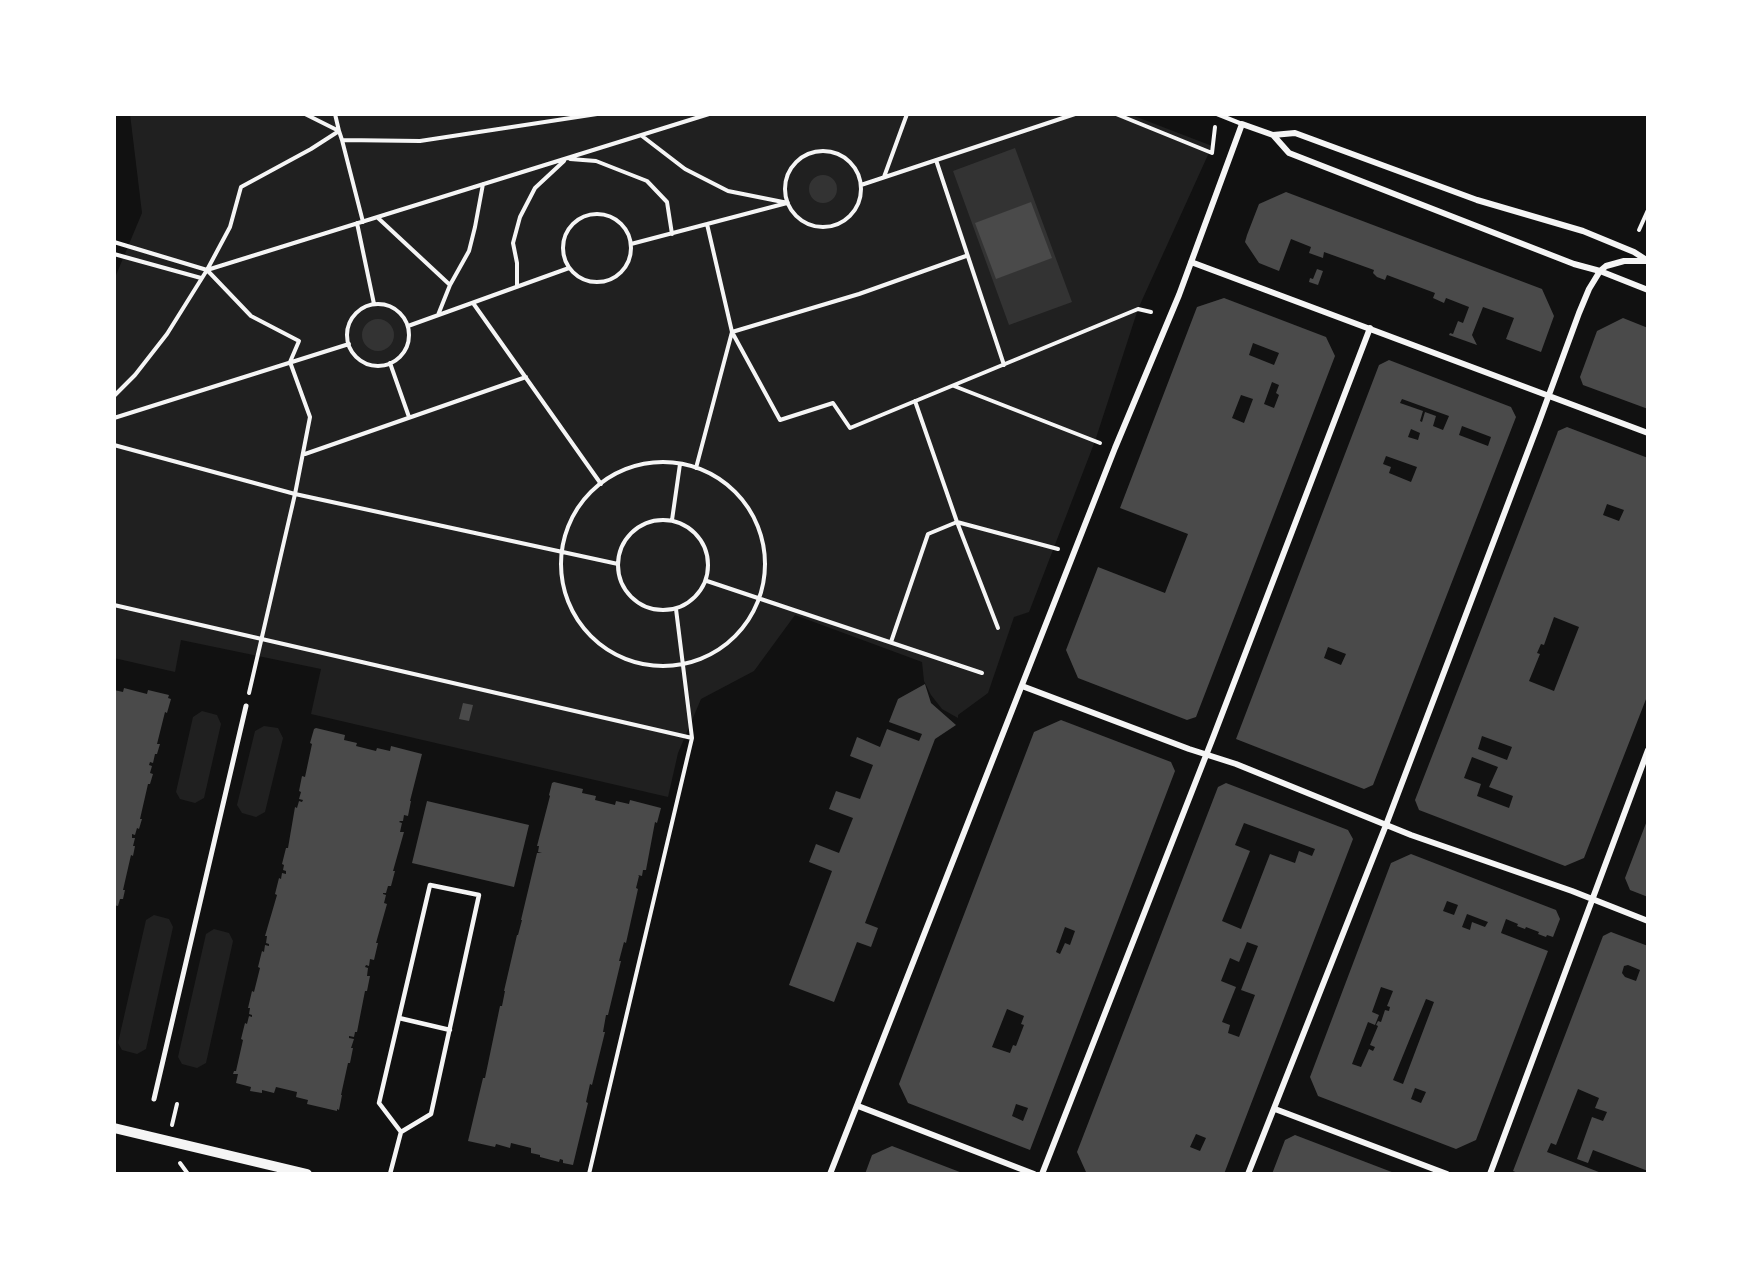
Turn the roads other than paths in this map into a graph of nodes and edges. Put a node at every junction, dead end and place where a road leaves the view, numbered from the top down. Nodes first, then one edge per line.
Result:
1 (1217, 114) edge
2 (1242, 124) junction
3 (1273, 135) junction
4 (1648, 261) edge
5 (1191, 262) junction
6 (1600, 272) junction
7 (1648, 290) edge
8 (1370, 328) junction
9 (1549, 395) junction
10 (1648, 433) edge
11 (1022, 686) junction
12 (246, 706) road end
13 (1648, 750) edge
14 (1206, 754) junction
15 (1386, 825) junction
16 (1593, 899) junction
17 (1648, 921) edge
18 (399, 1018) junction
19 (450, 1030) junction
20 (154, 1099) dead end
21 (858, 1106) junction
22 (1275, 1109) junction
23 (114, 1128) edge
24 (400, 1132) junction
25 (307, 1174) edge
26 (390, 1174) edge
27 (830, 1174) edge
28 (1034, 1174) edge
29 (1042, 1174) edge
30 (1248, 1174) edge
31 (1447, 1174) edge
32 (1490, 1174) edge

1 - 2 lane
2 - 3 street
2 - 5 street
3 - 4 street
3 - 6 street
4 - 6 street
5 - 8 street
5 - 11 street
6 - 7 street
6 - 9 street
8 - 9 street
8 - 14 street
9 - 10 street
9 - 15 street
11 - 14 street
11 - 21 street
12 - 20 street
13 - 16 street
14 - 15 street
14 - 29 street
15 - 16 street
15 - 22 street
16 - 17 street
16 - 32 street
18 - 19 lane
18 - 19 lane
18 - 24 lane
19 - 24 lane
21 - 27 street
21 - 28 street
22 - 30 street
22 - 31 street
23 - 25 street
24 - 26 lane

